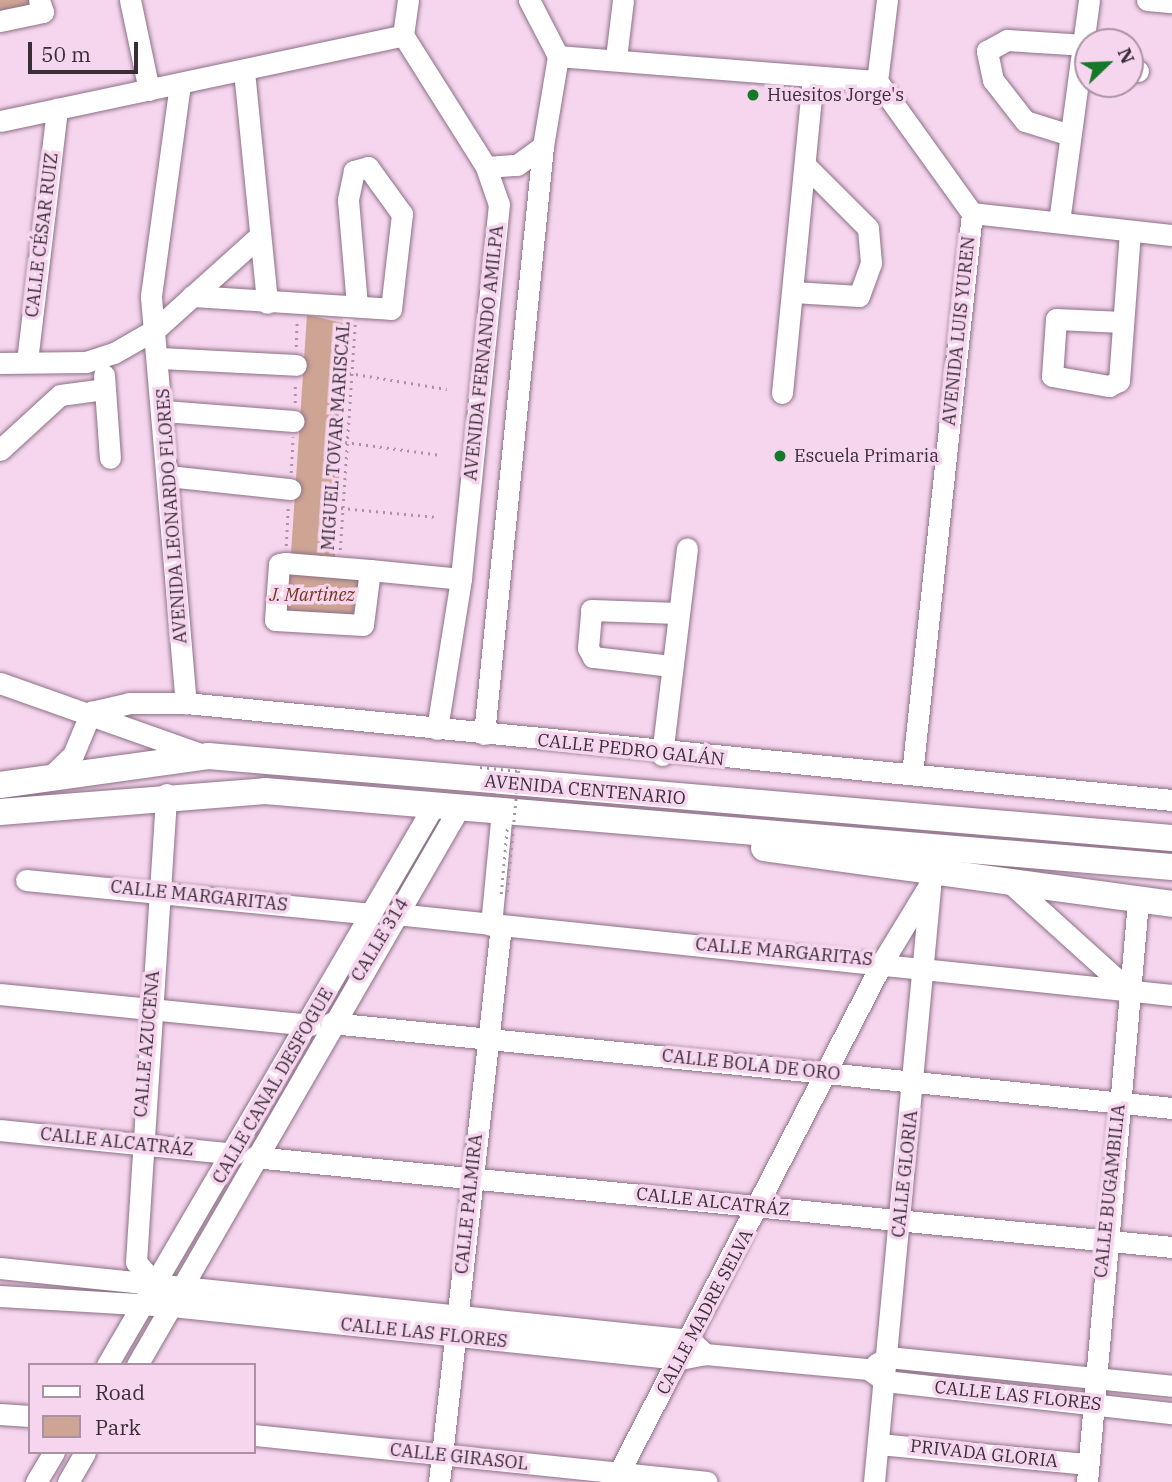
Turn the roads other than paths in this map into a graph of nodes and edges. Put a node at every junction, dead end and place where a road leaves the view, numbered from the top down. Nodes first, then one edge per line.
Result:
1 (39, 0) edge
2 (131, 0) edge
3 (408, 0) edge
4 (528, 0) edge
5 (623, 0) edge
6 (887, 0) edge
7 (1089, 0) edge
8 (1147, 0) edge
9 (1172, 2) edge
10 (0, 21) edge
11 (1087, 28) edge
12 (404, 35) junction
13 (558, 56) junction
14 (1074, 56) edge
15 (616, 58) junction
16 (244, 71) junction
17 (813, 78) junction
18 (877, 81) junction
19 (180, 84) junction
20 (149, 90) junction
21 (1077, 98) edge
22 (57, 109) junction
23 (0, 121) edge
24 (1070, 135) junction
25 (543, 146) junction
26 (486, 167) junction
27 (808, 168) junction
28 (499, 204) junction
29 (536, 205) junction
30 (972, 213) junction
31 (1059, 222) junction
32 (1130, 232) junction
33 (1172, 235) edge
34 (257, 238) junction
35 (793, 292) junction
36 (192, 296) junction
37 (267, 303) junction
38 (358, 306) junction
39 (1122, 323) dead end
40 (156, 329) junction
41 (160, 358) junction
42 (101, 359) junction
43 (27, 361) junction
44 (0, 363) edge
45 (296, 365) dead end
46 (104, 389) junction
47 (782, 393) dead end
48 (164, 411) junction
49 (294, 421) dead end
50 (0, 450) edge
51 (110, 458) dead end
52 (168, 476) junction
53 (290, 489) dead end
54 (687, 549) dead end
55 (370, 570) junction
56 (461, 579) junction
57 (678, 613) junction
58 (671, 666) junction
59 (0, 684) edge
60 (163, 703) junction
61 (186, 703) junction
62 (91, 712) junction
63 (437, 729) junction
64 (484, 734) junction
65 (159, 738) junction
66 (662, 755) junction
67 (208, 756) junction
68 (912, 774) junction
69 (48, 779) junction
70 (0, 785) edge
71 (166, 794) junction
72 (1172, 800) edge
73 (447, 806) junction
74 (0, 812) edge
75 (505, 820) junction
76 (1137, 835) junction
77 (1172, 838) edge
78 (1172, 865) edge
79 (935, 866) junction
80 (1002, 877) junction
81 (26, 880) dead end
82 (157, 892) junction
83 (1138, 901) junction
84 (1172, 904) edge
85 (372, 914) junction
86 (396, 914) junction
87 (496, 925) junction
88 (883, 961) junction
89 (924, 968) junction
90 (1130, 991) junction
91 (0, 994) edge
92 (1172, 995) edge
93 (151, 1005) junction
94 (320, 1024) junction
95 (488, 1039) junction
96 (829, 1073) junction
97 (915, 1083) junction
98 (1118, 1103) junction
99 (1172, 1108) edge
100 (0, 1130) edge
101 (139, 1144) junction
102 (245, 1155) junction
103 (471, 1177) junction
104 (760, 1208) junction
105 (900, 1220) junction
106 (1104, 1241) junction
107 (1172, 1247) edge
108 (0, 1268) edge
109 (156, 1285) junction
110 (0, 1296) edge
111 (177, 1296) junction
112 (143, 1307) junction
113 (456, 1326) junction
114 (692, 1351) junction
115 (888, 1357) junction
116 (108, 1363) edge
117 (137, 1363) edge
118 (876, 1375) junction
119 (1092, 1377) junction
120 (1172, 1386) edge
121 (1091, 1404) junction
122 (1172, 1412) edge
123 (0, 1414) edge
124 (28, 1416) edge
125 (256, 1435) edge
126 (879, 1444) junction
127 (53, 1454) edge
128 (84, 1454) edge
129 (441, 1454) junction
130 (1087, 1473) edge
131 (616, 1478) edge
132 (36, 1482) edge
133 (68, 1482) edge
134 (439, 1482) edge
135 (707, 1482) edge
136 (874, 1482) edge

1 - 10 street
2 - 20 street
3 - 12 street
4 - 13 street
5 - 15 street
6 - 18 street
7 - 11 street
8 - 9 street
12 - 16 street
12 - 26 street, AVENIDA FERNANDO AMILPA
13 - 15 street
13 - 25 street, AVENIDA FERNANDO AMILPA
14 - 24 street
15 - 17 street
16 - 19 street
16 - 34 street
17 - 18 street
17 - 27 street
18 - 30 street, AVENIDA LUIS YUREN
19 - 20 street
19 - 40 street, AVENIDA LEONARDO FLORES
20 - 22 street
21 - 24 street
22 - 23 street
22 - 43 street, CALLE CÉSAR RUIZ
24 - 31 street
25 - 26 street
25 - 29 street, AVENIDA FERNANDO AMILPA
26 - 28 street, AVENIDA FERNANDO AMILPA
27 - 35 street
27 - 35 street
28 - 29 street
28 - 56 street, AVENIDA FERNANDO AMILPA
29 - 64 street, AVENIDA FERNANDO AMILPA
30 - 31 street
30 - 68 street, AVENIDA LUIS YUREN
31 - 32 street
32 - 33 street
32 - 39 street
34 - 36 street
34 - 37 street
35 - 47 street
36 - 37 street
36 - 40 street
37 - 38 street
38 - 38 street
40 - 41 street, AVENIDA LEONARDO FLORES
40 - 42 street
41 - 45 street
41 - 48 street, AVENIDA LEONARDO FLORES
42 - 43 street
42 - 46 street
43 - 44 street
46 - 50 street
46 - 51 street
48 - 49 street
48 - 52 street, AVENIDA LEONARDO FLORES
52 - 53 street
52 - 61 street, AVENIDA LEONARDO FLORES
54 - 57 street
55 - 55 street
55 - 56 street
56 - 63 street, AVENIDA FERNANDO AMILPA
57 - 58 street
57 - 58 street
58 - 66 street
59 - 62 street
60 - 61 street, CALLE PEDRO GALÁN
60 - 62 street, CALLE PEDRO GALÁN
60 - 65 street
61 - 63 street, CALLE PEDRO GALÁN
62 - 65 street
62 - 69 street
63 - 64 street, CALLE PEDRO GALÁN
64 - 66 street, CALLE PEDRO GALÁN
65 - 67 street
66 - 68 street, CALLE PEDRO GALÁN
67 - 69 main road, AVENIDA CENTENARIO
67 - 76 main road, AVENIDA CENTENARIO
68 - 72 street, CALLE PEDRO GALÁN
69 - 70 main road, AVENIDA CENTENARIO
71 - 73 main road, AVENIDA CENTENARIO
71 - 74 main road, AVENIDA CENTENARIO
71 - 82 street, CALLE AZUCENA
73 - 75 main road, AVENIDA CENTENARIO
73 - 85 street, CALLE CANAL DESFOGUE
73 - 86 street, CALLE 314
75 - 79 main road, AVENIDA CENTENARIO
75 - 87 street, CALLE PALMIRA
76 - 77 main road, AVENIDA CENTENARIO
76 - 78 main road
78 - 79 main road, AVENIDA CENTENARIO
79 - 80 main road, AVENIDA CENTENARIO
79 - 88 street, CALLE MADRE SELVA
79 - 89 street, CALLE GLORIA
80 - 83 main road, AVENIDA CENTENARIO
80 - 90 street
81 - 82 street, CALLE MARGARITAS
82 - 85 street, CALLE MARGARITAS
82 - 93 street, CALLE AZUCENA
83 - 84 main road, AVENIDA CENTENARIO
83 - 90 street, CALLE BUGAMBILIA
85 - 94 street, CALLE CANAL DESFOGUE
86 - 87 street, CALLE MARGARITAS
86 - 94 street, CALLE 314
87 - 88 street, CALLE MARGARITAS
87 - 95 street, CALLE PALMIRA
88 - 89 street, CALLE MARGARITAS
88 - 96 street, CALLE MADRE SELVA
89 - 90 street, CALLE MARGARITAS
89 - 97 street, CALLE GLORIA
90 - 92 street, CALLE MARGARITAS
90 - 98 street, CALLE BUGAMBILIA
91 - 93 street, CALLE BOLA DE ORO
93 - 94 street, CALLE BOLA DE ORO
93 - 101 street, CALLE AZUCENA
94 - 95 street, CALLE BOLA DE ORO
94 - 102 street, CALLE CANAL DESFOGUE
95 - 96 street, CALLE BOLA DE ORO
95 - 103 street, CALLE PALMIRA
96 - 97 street, CALLE BOLA DE ORO
96 - 104 street, CALLE MADRE SELVA
97 - 98 street, CALLE BOLA DE ORO
97 - 105 street, CALLE GLORIA
98 - 99 street, CALLE BOLA DE ORO
98 - 106 street, CALLE BUGAMBILIA
100 - 101 street, CALLE ALCATRÁZ
101 - 102 street, CALLE ALCATRÁZ
101 - 109 street, CALLE AZUCENA
102 - 103 street, CALLE ALCATRÁZ
102 - 109 street, CALLE CANAL DESFOGUE
102 - 111 street
103 - 104 street, CALLE ALCATRÁZ
103 - 113 street, CALLE PALMIRA
104 - 105 street, CALLE ALCATRÁZ
104 - 114 street, CALLE MADRE SELVA
105 - 106 street, CALLE ALCATRÁZ
105 - 115 street, CALLE GLORIA
106 - 107 street, CALLE ALCATRÁZ
106 - 119 street, CALLE BUGAMBILIA
108 - 109 street, CALLE LAS FLORES
109 - 111 street, CALLE LAS FLORES
109 - 112 street, CALLE CANAL DESFOGUE
110 - 112 street
111 - 112 street, CALLE LAS FLORES
111 - 113 street, CALLE LAS FLORES
111 - 117 street
112 - 116 street, CALLE CANAL DESFOGUE
113 - 114 street, CALLE LAS FLORES
113 - 129 street, CALLE PALMIRA
114 - 118 street, CALLE LAS FLORES
114 - 131 street, CALLE MADRE SELVA
115 - 118 street, CALLE GLORIA
115 - 119 street, CALLE LAS FLORES
118 - 121 street, CALLE LAS FLORES
118 - 126 street, CALLE GLORIA
119 - 120 street, CALLE LAS FLORES
119 - 121 street, CALLE BUGAMBILIA
121 - 122 street, CALLE LAS FLORES
121 - 130 street, CALLE BUGAMBILIA
123 - 124 street
125 - 129 street, CALLE GIRASOL
126 - 130 street, PRIVADA GLORIA
126 - 136 street, CALLE GLORIA
127 - 132 street
128 - 133 street
129 - 131 street, CALLE GIRASOL
129 - 134 street, CALLE PALMIRA
131 - 135 street, CALLE GIRASOL

